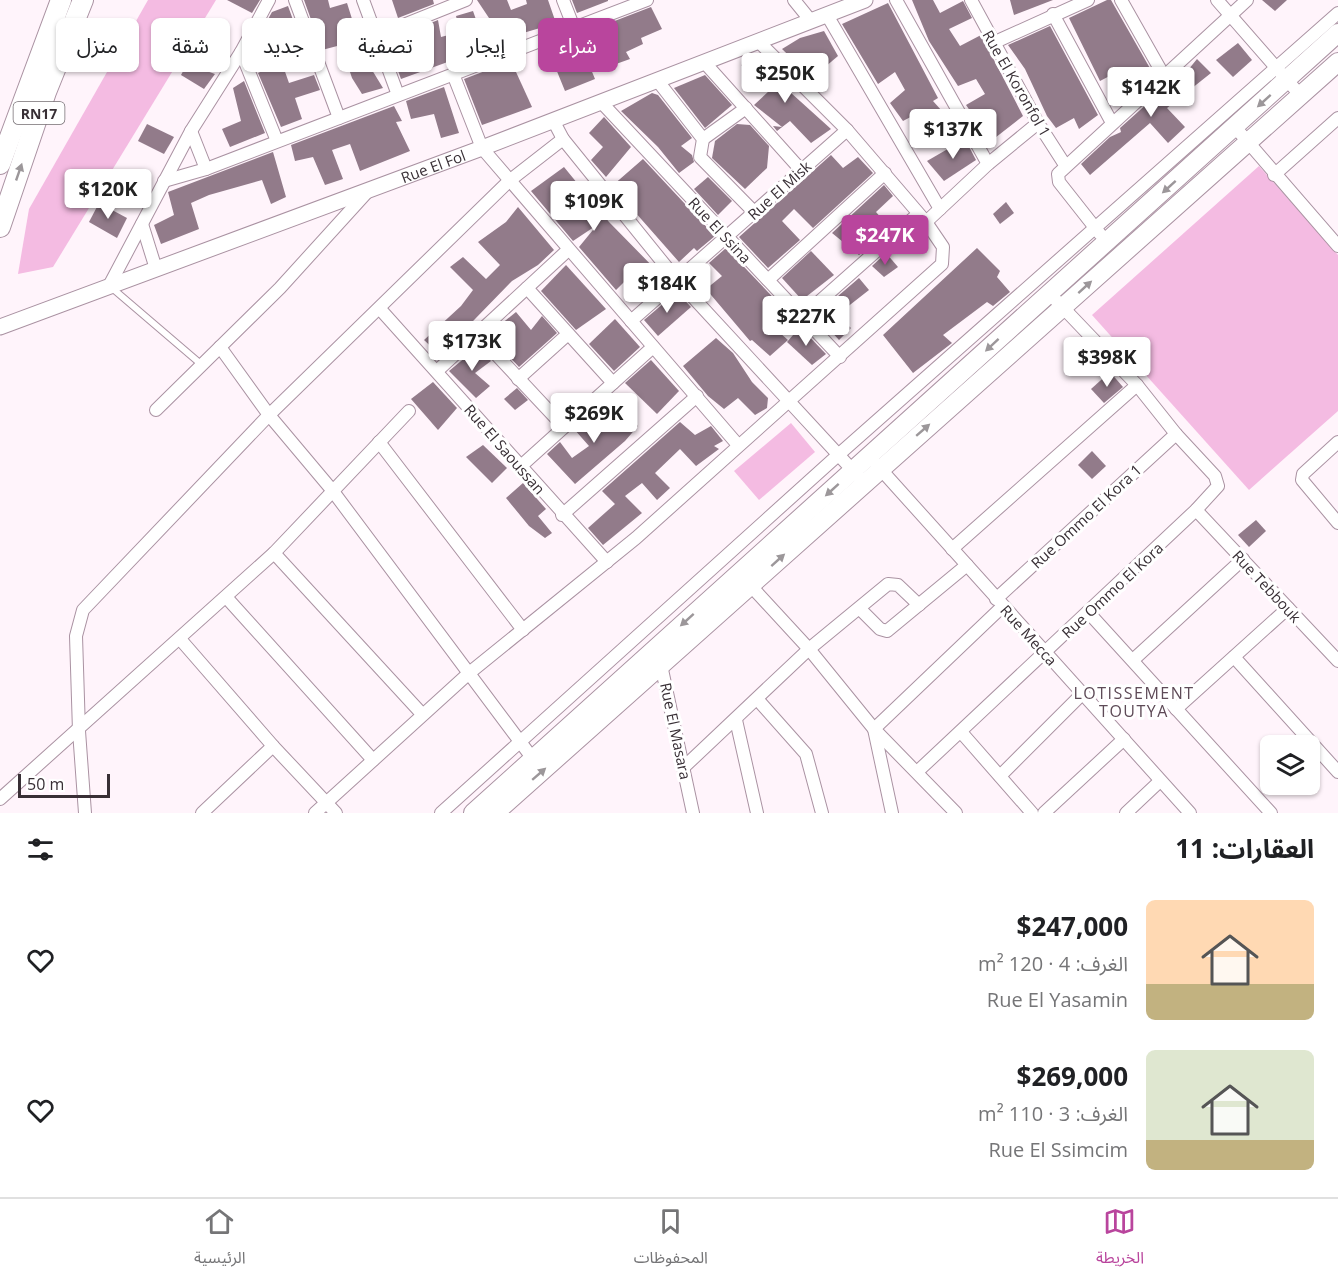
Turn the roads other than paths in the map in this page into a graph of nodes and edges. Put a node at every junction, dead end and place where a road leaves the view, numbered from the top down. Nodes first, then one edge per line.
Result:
1 (61, 0) edge
2 (83, 0) edge
3 (268, 0) edge
4 (295, 0) edge
5 (363, 0) edge
6 (466, 0) edge
7 (563, 0) edge
8 (646, 0) edge
9 (795, 0) edge
10 (865, 0) edge
11 (896, 0) edge
12 (971, 0) edge
13 (1088, 0) edge
14 (1121, 0) edge
15 (1217, 0) edge
16 (1247, 0) edge
17 (628, 3) edge
18 (1338, 13) edge
19 (1053, 14) junction
20 (827, 15) junction
21 (1231, 15) junction
22 (370, 18) edge
23 (421, 18) edge
24 (570, 18) edge
25 (596, 18) edge
26 (811, 21) junction
27 (1338, 33) edge
28 (758, 41) junction
29 (538, 42) edge
30 (993, 43) junction
31 (241, 52) junction
32 (1338, 62) edge
33 (705, 63) junction
34 (389, 72) edge
35 (453, 74) junction
36 (1282, 75) junction
37 (1164, 76) junction
38 (657, 80) junction
39 (398, 95) junction
40 (1301, 96) junction
41 (601, 102) junction
42 (746, 108) junction
43 (339, 118) junction
44 (1338, 118) edge
45 (553, 120) junction
46 (1038, 123) junction
47 (1112, 123) junction
48 (1235, 127) junction
49 (847, 130) junction
50 (191, 131) junction
51 (563, 139) junction
52 (703, 139) junction
53 (277, 141) junction
54 (1248, 142) junction
55 (482, 148) junction
56 (0, 164) edge
57 (988, 164) junction
58 (1065, 165) junction
59 (206, 169) junction
60 (801, 170) junction
61 (885, 173) junction
62 (1274, 175) junction
63 (509, 181) junction
64 (164, 182) junction
65 (370, 189) junction
66 (940, 209) junction
67 (754, 212) junction
68 (922, 218) junction
69 (142, 224) junction
70 (0, 227) edge
71 (1095, 229) junction
72 (726, 237) junction
73 (1338, 246) edge
74 (568, 250) junction
75 (1114, 250) junction
76 (156, 269) junction
77 (677, 280) junction
78 (768, 280) junction
79 (110, 286) junction
80 (527, 288) junction
81 (1050, 294) junction
82 (1062, 308) junction
83 (380, 309) junction
84 (1018, 310) junction
85 (802, 316) junction
86 (631, 321) junction
87 (0, 327) edge
88 (477, 334) junction
89 (568, 334) junction
90 (220, 347) junction
91 (653, 347) junction
92 (840, 357) junction
93 (202, 365) junction
94 (437, 371) junction
95 (518, 379) junction
96 (613, 383) junction
97 (1137, 386) junction
98 (698, 396) junction
99 (789, 401) junction
100 (156, 411) dead end
101 (409, 411) dead end
102 (269, 415) junction
103 (564, 427) junction
104 (1176, 434) junction
105 (379, 442) junction
106 (1338, 442) edge
107 (738, 445) junction
108 (837, 456) junction
109 (874, 463) junction
110 (521, 466) junction
111 (859, 477) junction
112 (332, 490) junction
113 (1196, 510) junction
114 (562, 515) junction
115 (1338, 523) edge
116 (952, 549) junction
117 (274, 553) junction
118 (1243, 559) junction
119 (607, 562) junction
120 (967, 565) junction
121 (750, 585) junction
122 (226, 597) junction
123 (1000, 602) junction
124 (919, 605) junction
125 (1288, 608) junction
126 (860, 609) junction
127 (1088, 612) junction
128 (523, 630) junction
129 (180, 639) junction
130 (809, 649) junction
131 (1045, 652) junction
132 (1234, 657) junction
133 (657, 658) junction
134 (1133, 660) junction
135 (1338, 662) edge
136 (468, 674) junction
137 (1082, 694) junction
138 (758, 700) junction
139 (1176, 708) junction
140 (422, 714) junction
141 (736, 720) junction
142 (874, 729) junction
143 (79, 731) junction
144 (961, 732) junction
145 (1124, 739) junction
146 (519, 741) junction
147 (273, 746) junction
148 (533, 759) junction
149 (373, 760) junction
150 (684, 767) junction
151 (917, 772) junction
152 (1338, 772) edge
153 (1000, 776) junction
154 (1160, 781) junction
155 (0, 800) edge
156 (327, 802) junction
157 (85, 813) edge
158 (202, 813) edge
159 (315, 813) edge
160 (336, 813) edge
161 (441, 813) edge
162 (473, 813) edge
163 (495, 813) edge
164 (693, 813) edge
165 (757, 813) edge
166 (822, 813) edge
167 (892, 813) edge
168 (956, 813) edge
169 (1032, 813) edge
170 (1044, 813) edge
171 (1126, 813) edge
172 (1190, 813) edge
173 (1271, 813) edge

1 - 56 highway, RN17
70 -> 2 highway, RN17
3 - 31 street
4 - 43 street
5 - 22 street
6 - 23 street
7 - 24 street
8 - 17 street
9 - 26 street
10 - 20 street, Rue El Fol
11 - 57 street
12 - 30 street, Rue El Koronfol 1
13 - 19 street
14 - 37 street
15 - 21 street
16 - 21 street
17 - 25 street
18 - 36 street
19 - 30 street
19 - 47 street
20 - 26 street, Rue El Fol
20 - 66 street
21 - 36 street
21 - 37 street
26 - 28 street, Rue El Fol
27 - 36 main road
28 - 33 street, Rue El Fol
28 - 49 street
29 - 35 street
30 - 46 street, Rue El Koronfol 1
31 - 50 street
31 - 53 street
32 - 40 main road
33 - 38 street, Rue El Fol
33 - 42 street
34 - 39 street
35 - 39 street
35 - 55 street
36 - 40 street
36 -> 48 main road
36 - 71 street
37 - 47 street
38 - 41 street, Rue El Fol
38 - 52 street
39 - 43 street
40 - 54 main road
41 - 45 street, Rue El Fol
41 - 72 street, Rue El Ssina
42 - 52 street
42 - 60 street
43 - 53 street
44 - 62 street
45 - 51 street
45 - 55 street, Rue El Fol
46 - 57 street
46 - 58 street, Rue El Koronfol 1
47 - 58 street
48 - 54 street
48 -> 75 main road
49 - 60 street, Rue El Misk
49 - 61 street
50 - 59 street
50 - 64 street
51 - 63 street
51 - 77 street
52 - 67 street
53 - 59 street
54 - 62 street
54 - 75 main road
55 - 63 street
55 - 65 street, Rue El Fol
57 - 66 street
58 - 71 street
59 - 64 street
60 - 67 street, Rue El Misk
61 - 68 street
61 - 78 street
62 - 73 street
63 - 74 street
63 - 83 street
64 - 69 street
65 - 76 street, Rue El Fol
65 - 90 street
66 - 68 street
67 - 72 street, Rue El Misk
68 - 85 street
68 - 92 street
69 - 76 street
69 - 79 street
71 - 75 street
71 - 84 street
72 - 77 street, Rue El Misk
72 - 78 street, Rue El Ssina
74 - 80 street
74 - 86 street
75 - 81 main road
82 -> 75 main road
76 - 79 street, Rue El Fol
77 - 86 street, Rue El Misk
77 - 99 street
78 - 85 street, Rue El Ssina
79 - 87 street, Rue El Fol
79 - 93 lane
80 - 88 street
80 - 89 street
81 - 82 street
81 - 84 main road
82 - 97 street
109 -> 82 main road
83 - 94 street, Rue El Saoussan
83 - 102 street
84 - 108 street
84 -> 109 main road
85 - 92 street, Rue El Ssina
86 - 91 street
88 - 94 street
88 - 95 street
89 - 95 street
89 - 96 street
90 - 93 street
90 - 102 street
91 - 96 street
91 - 98 street
92 - 99 street
93 - 100 street
94 - 110 street, Rue El Saoussan
95 - 103 street
96 - 103 street
97 - 104 street
97 - 116 street
98 - 107 street
98 - 114 street
99 - 107 street
99 - 108 street
101 - 105 street
102 - 112 street
102 - 143 street
103 - 110 street
104 - 113 street, Rue Ommo El Kora
104 - 123 street, Rue Ommo El Kora 1
105 - 112 street
105 - 128 street
106 - 115 street
107 - 119 street
108 - 111 street
108 - 146 street
109 - 111 main road
109 - 116 street, Rue Mecca
110 - 114 street, Rue El Saoussan
121 -> 111 main road
111 -> 133 main road
112 - 117 street
112 - 136 street
113 - 118 street, Rue Tebbouk
113 - 127 street, Rue Ommo El Kora
114 - 119 street, Rue El Saoussan
116 - 120 street, Rue Mecca
117 - 122 street
117 - 140 street
118 - 125 street, Rue Tebbouk
118 - 134 street
119 - 128 street
120 - 123 street, Rue Mecca
120 - 124 street
121 - 130 street
121 - 133 main road
122 - 129 street
122 - 149 street
123 - 131 street, Rue Mecca
123 - 142 street, Rue Ommo El Kora 1
124 - 126 street
124 - 126 street
125 - 132 street
125 - 135 street, Rue Tebbouk
126 - 130 street
127 - 131 street, Rue Ommo El Kora
127 - 134 street
128 - 136 street
129 - 143 street
129 - 147 street
130 - 138 street
130 - 142 street
131 - 137 street, Rue Mecca
131 - 144 street, Rue Ommo El Kora
132 - 139 street
132 - 152 street
133 - 148 main road
133 - 150 street, Rue El Masara
163 -> 133 main road
134 - 139 street
136 - 140 street
136 - 146 street
137 - 145 street, Rue Mecca
137 - 153 street
138 - 141 street
138 - 166 street
139 - 173 street
140 - 149 street
141 - 150 street
141 - 165 street
142 - 151 street
142 - 167 street
143 - 155 street
143 - 157 street
144 - 151 street, Rue Ommo El Kora
144 - 153 street
145 - 154 street, Rue Mecca
145 - 170 street
146 - 148 street
146 - 161 street
147 - 156 street
147 - 158 street
148 - 162 main road
149 - 156 street
150 - 164 street, Rue El Masara
151 - 168 street
153 - 169 street
154 - 171 street
154 - 172 street, Rue Mecca
156 - 159 street
156 - 160 street

